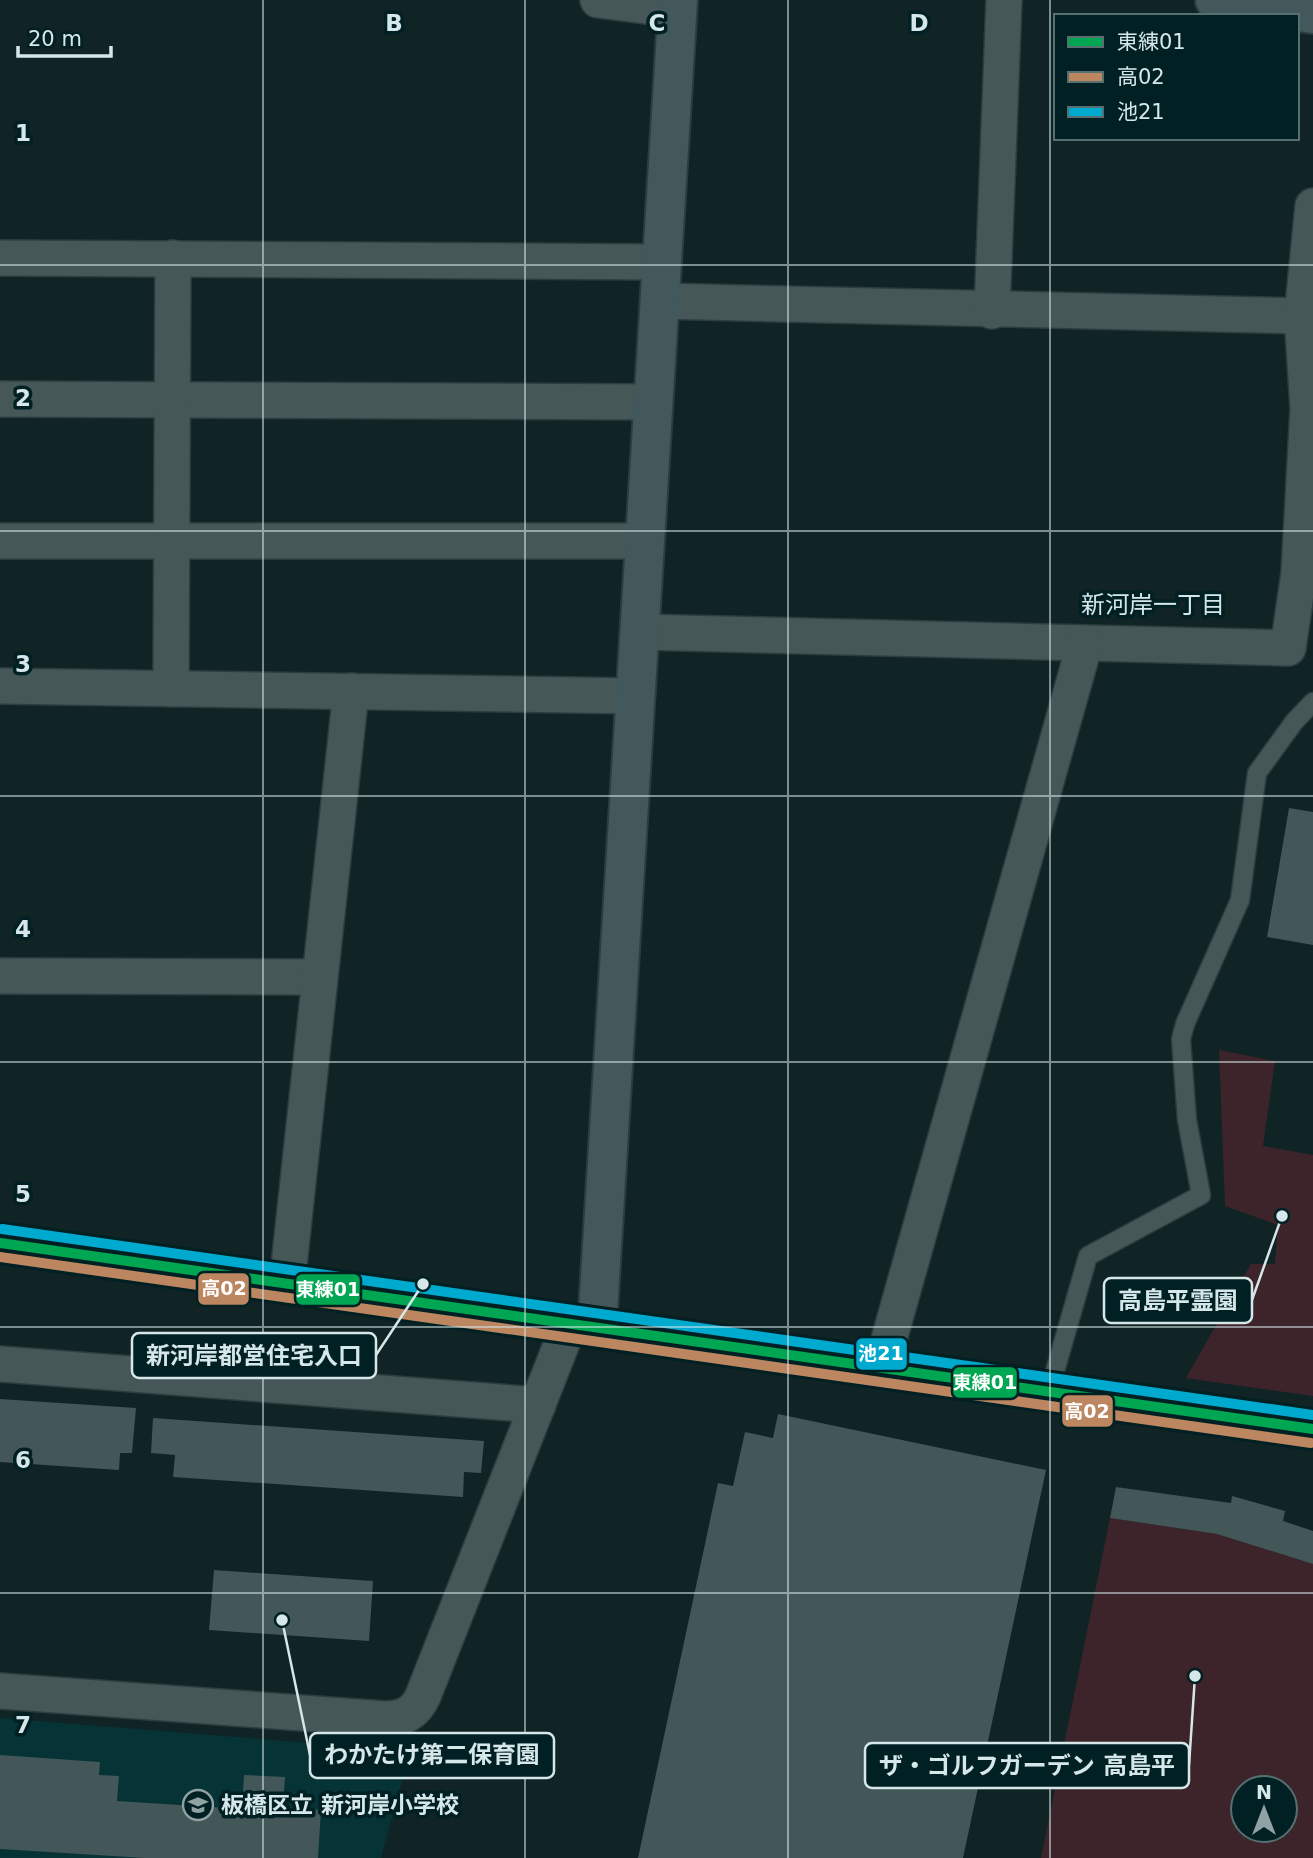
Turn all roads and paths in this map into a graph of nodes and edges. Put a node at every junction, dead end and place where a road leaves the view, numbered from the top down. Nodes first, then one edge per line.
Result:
1 (598, 0) edge
2 (1004, 0) edge
3 (1215, 0) edge
4 (678, 5) edge
5 (1313, 14) edge
6 (1313, 206) edge
7 (0, 258) edge
8 (173, 258) junction
9 (662, 262) junction
10 (660, 301) junction
11 (992, 311) junction
12 (1301, 316) junction
13 (0, 399) edge
14 (173, 399) junction
15 (653, 402) junction
16 (0, 541) edge
17 (172, 541) junction
18 (644, 541) junction
19 (640, 632) junction
20 (1085, 643) junction
21 (0, 686) edge
22 (171, 689) junction
23 (351, 691) junction
24 (636, 696) junction
25 (1313, 702) edge
26 (0, 976) edge
27 (319, 977) junction
28 (0, 1243) edge
29 (287, 1284) junction
30 (583, 1327) junction
31 (0, 1364) edge
32 (881, 1368) junction
33 (1049, 1392) junction
34 (538, 1405) junction
35 (1313, 1429) edge
36 (0, 1691) edge

1 - 4 street
2 - 11 street
3 - 5 street
4 - 9 street
6 - 12 street
7 - 8 street
8 - 9 street
8 - 14 street
9 - 10 street
10 - 11 street
10 - 15 street
11 - 12 street
12 - 20 street
13 - 14 street
14 - 15 street
14 - 17 street
15 - 18 street
16 - 17 street
17 - 18 street
17 - 22 street
18 - 19 street
19 - 20 street
19 - 24 street
20 - 32 street
21 - 22 street
22 - 23 street
23 - 24 street
23 - 27 street
24 - 30 street
25 - 33 lane
26 - 27 street
27 - 29 street
28 - 29 street
29 - 30 street
30 - 32 street
30 - 34 street
31 - 34 street
32 - 33 street
33 - 35 street
34 - 36 street

